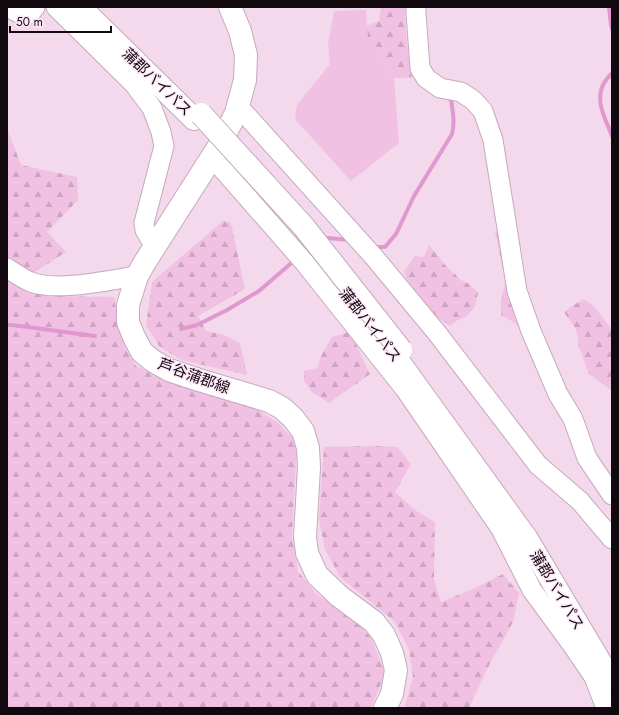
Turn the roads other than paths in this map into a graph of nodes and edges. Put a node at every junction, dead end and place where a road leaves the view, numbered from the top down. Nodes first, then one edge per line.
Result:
1 (7, 7) edge
2 (35, 7) edge
3 (56, 7) edge
4 (80, 7) edge
5 (95, 7) edge
6 (230, 7) edge
7 (416, 7) edge
8 (238, 106) junction
9 (198, 116) junction
10 (212, 156) junction
11 (155, 247) junction
12 (7, 268) edge
13 (137, 276) junction
14 (398, 352) junction
15 (612, 495) edge
16 (612, 539) edge
17 (612, 664) edge
18 (612, 682) edge
19 (385, 708) edge
20 (606, 708) edge

1 - 2 street
3 - 11 street
4 - 9 main road, 蒲郡バイパス
5 - 9 main road, 蒲郡バイパス
6 - 8 main road, 芦谷蒲郡線
7 - 15 street
8 - 10 main road, 芦谷蒲郡線
8 - 16 street
9 - 14 main road, 蒲郡バイパス, bridge
10 - 11 main road, 芦谷蒲郡線
10 - 20 street
11 - 13 main road, 芦谷蒲郡線
12 - 13 street
13 - 19 main road, 芦谷蒲郡線
14 - 17 main road, 蒲郡バイパス
14 - 18 main road, 蒲郡バイパス

